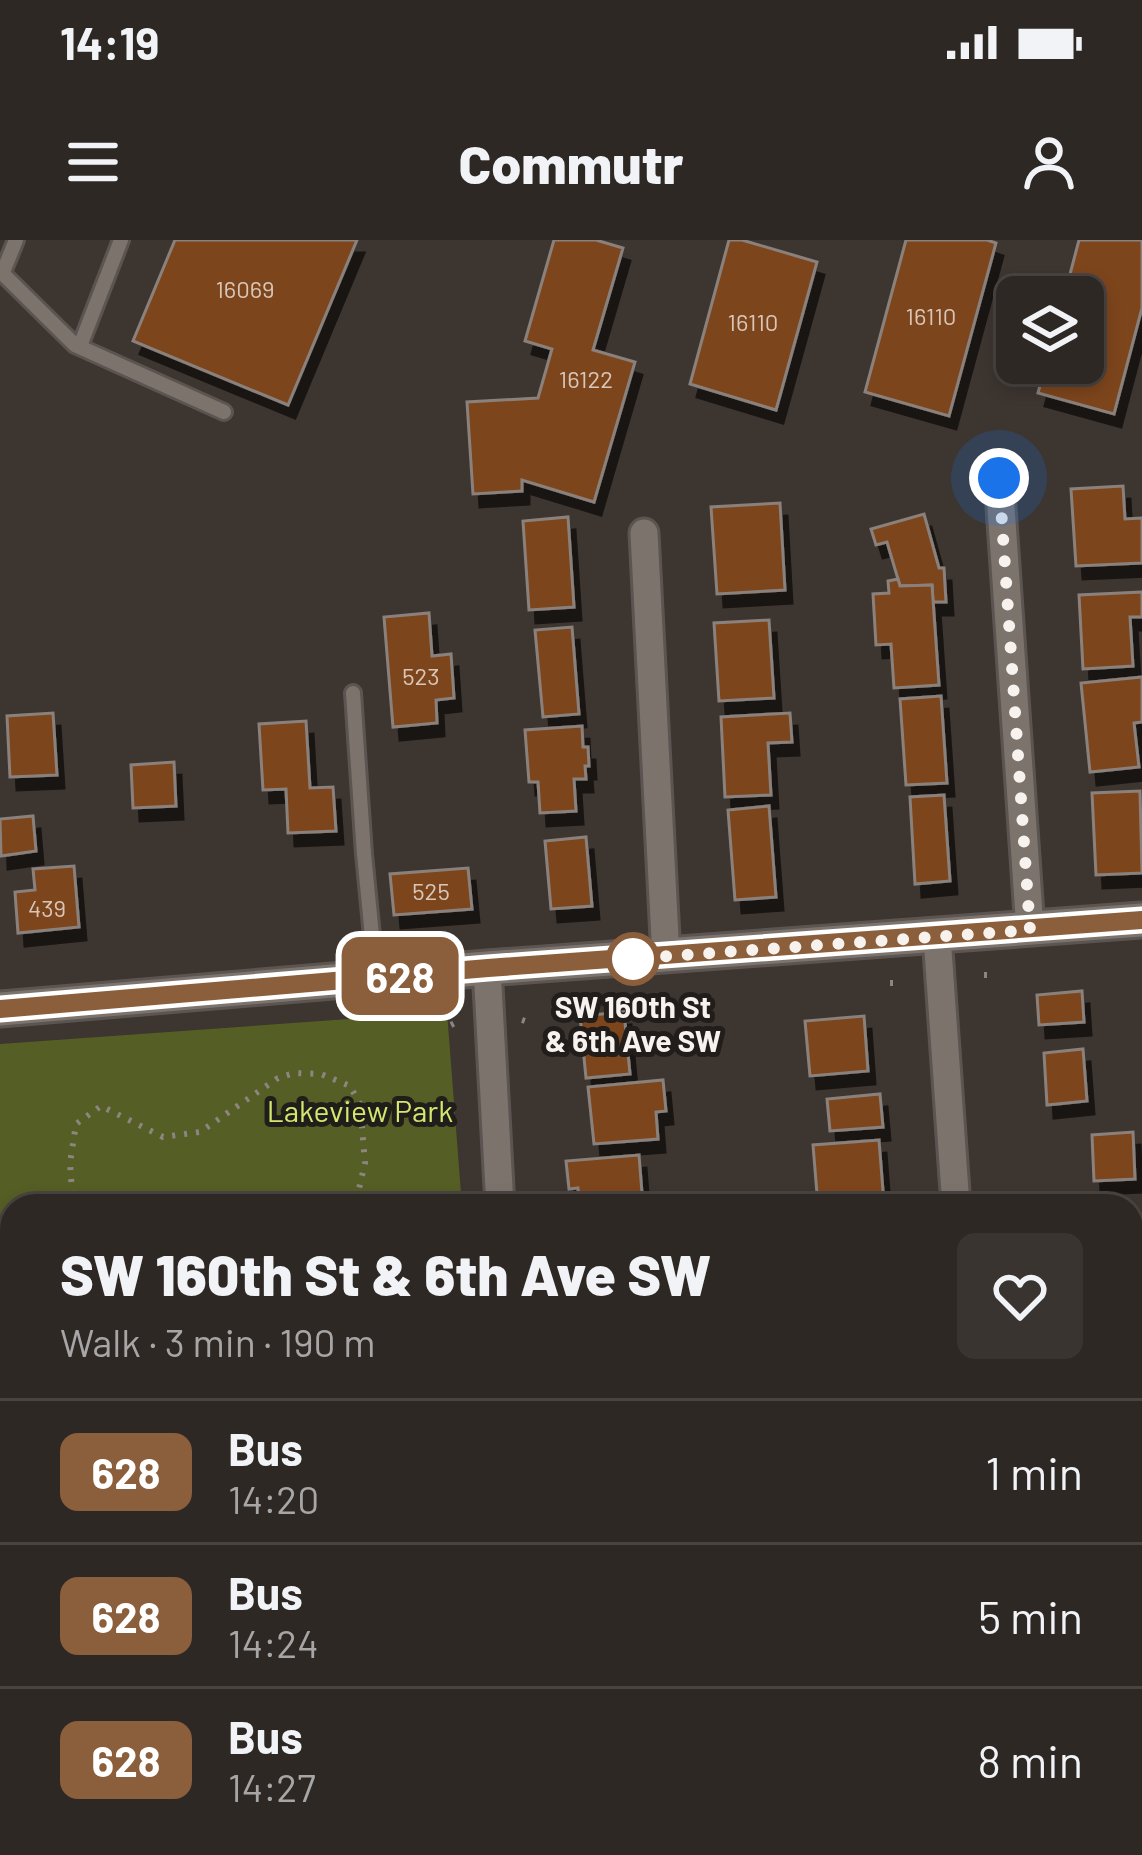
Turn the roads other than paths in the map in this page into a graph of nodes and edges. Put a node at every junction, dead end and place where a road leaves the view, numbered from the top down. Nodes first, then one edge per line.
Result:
1 (16, 240) edge
2 (121, 240) edge
3 (2, 272) edge
4 (80, 346) junction
5 (224, 412) dead end
6 (999, 478) dead end
7 (644, 533) dead end
8 (353, 693) dead end
9 (1142, 920) edge
10 (1030, 930) junction
11 (937, 936) junction
12 (667, 957) junction
13 (488, 968) junction
14 (376, 977) junction
15 (0, 1010) edge
16 (499, 1194) edge
17 (955, 1194) edge

1 - 3 lane
2 - 4 lane
3 - 4 lane
4 - 5 lane
6 - 10 street
7 - 12 street
8 - 14 lane
9 - 10 street
10 - 11 street
11 - 12 street
11 - 17 street
12 - 13 street
13 - 14 street
13 - 16 street
14 - 15 street

